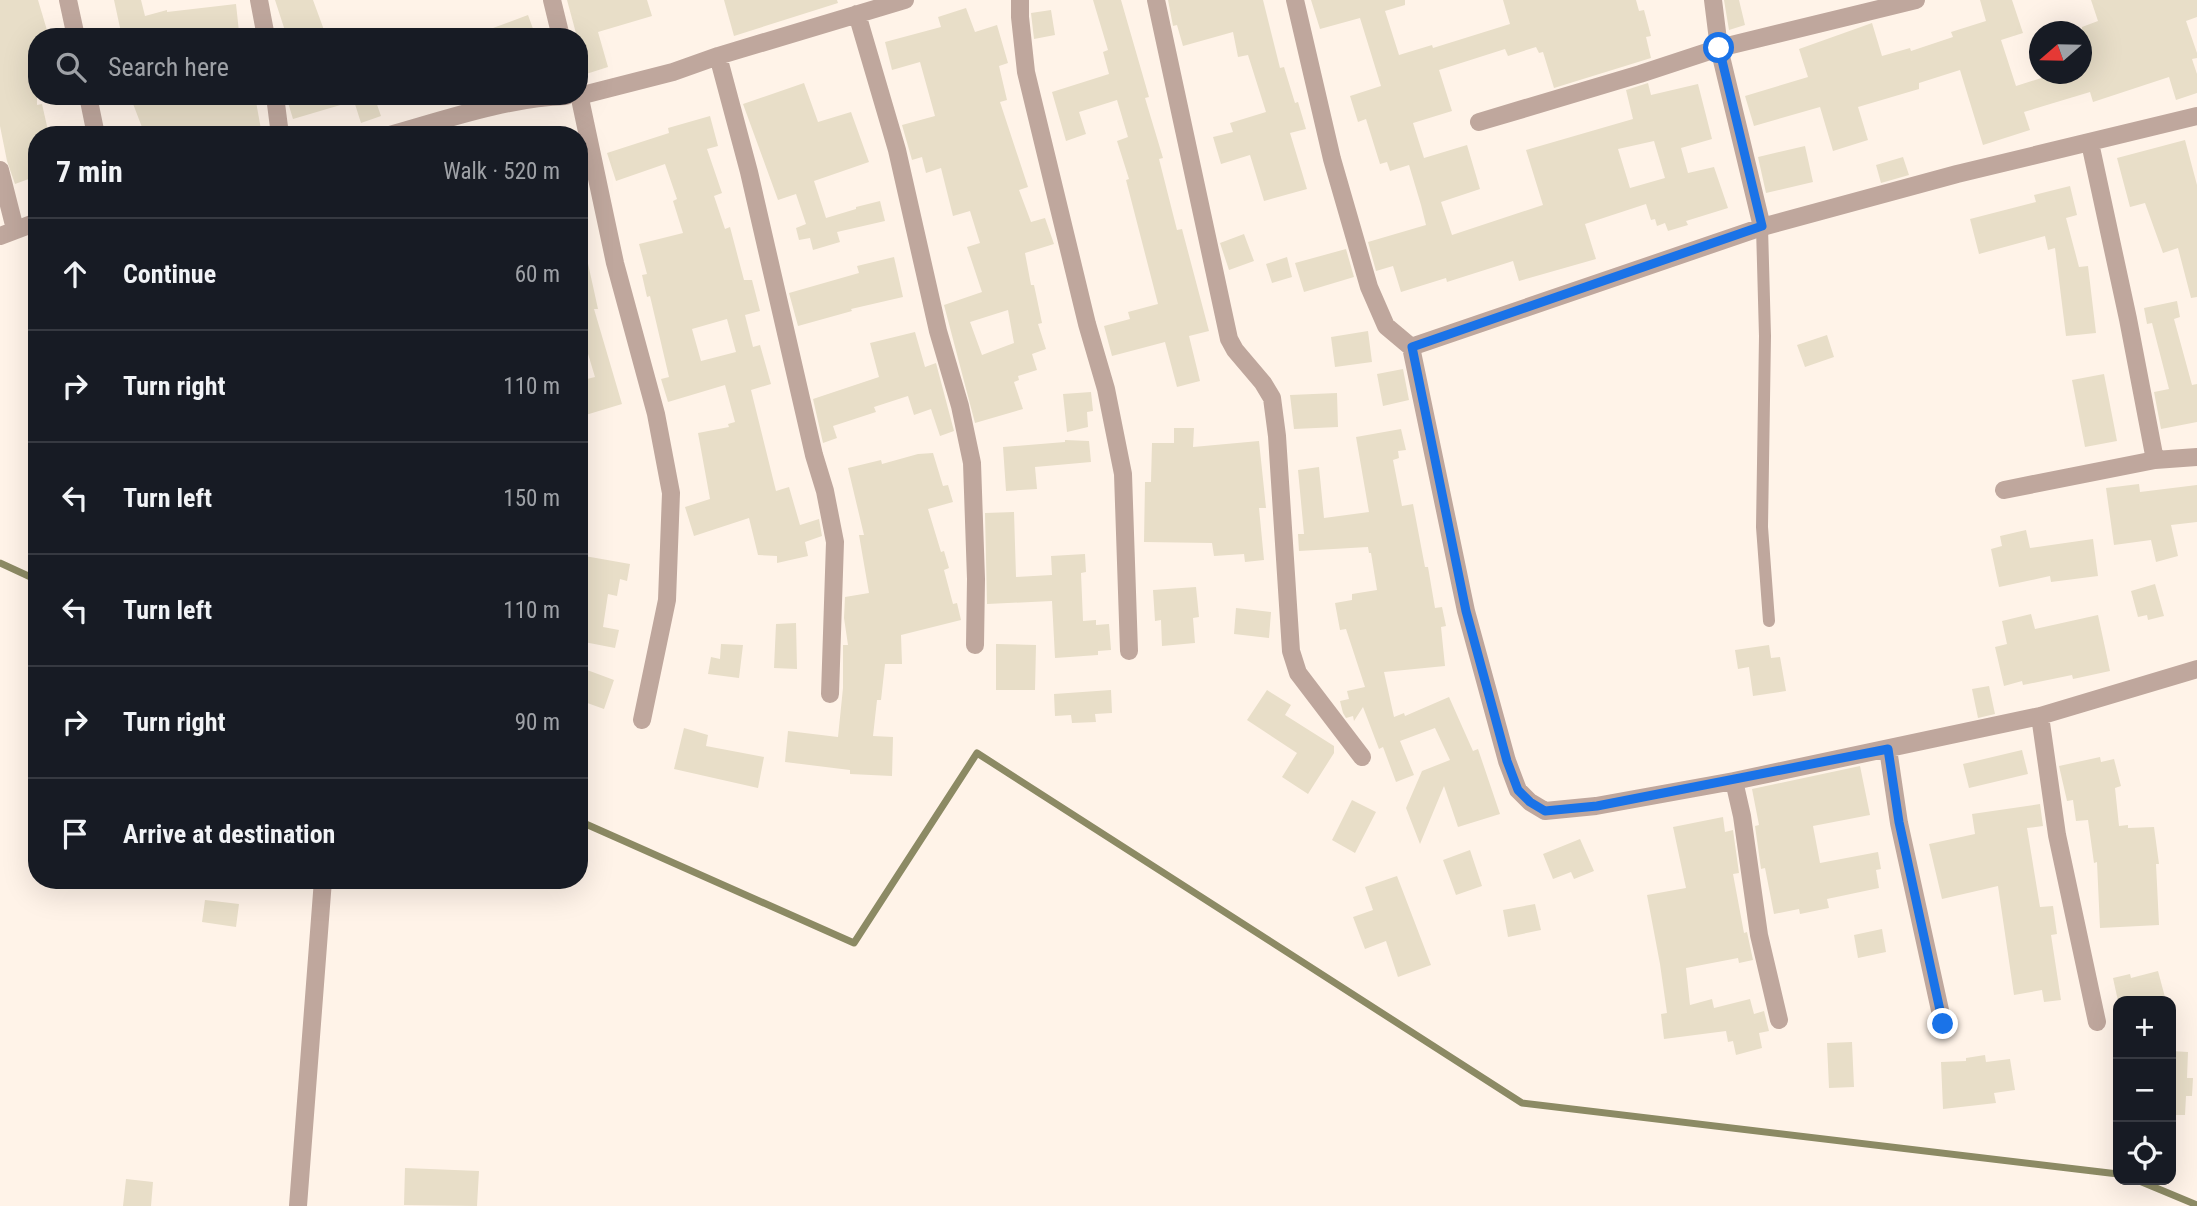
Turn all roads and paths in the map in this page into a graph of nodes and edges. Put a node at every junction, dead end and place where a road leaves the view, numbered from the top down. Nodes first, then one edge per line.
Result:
1 (68, 0) edge
2 (259, 0) edge
3 (552, 0) edge
4 (905, 0) edge
5 (1020, 0) edge
6 (1156, 0) edge
7 (1295, 0) edge
8 (1713, 0) edge
9 (1916, 0) edge
10 (857, 13) junction
11 (74, 28) edge
12 (264, 28) edge
13 (559, 28) edge
14 (1719, 48) junction
15 (718, 56) junction
16 (588, 93) edge
17 (90, 105) edge
18 (276, 105) edge
19 (512, 105) edge
20 (581, 105) edge
21 (2197, 116) edge
22 (1479, 122) dead end
23 (94, 126) edge
24 (280, 126) edge
25 (430, 126) edge
26 (586, 126) edge
27 (588, 137) edge
28 (2090, 144) junction
29 (0, 170) edge
30 (28, 225) edge
31 (1762, 226) junction
32 (7, 233) edge
33 (1412, 347) junction
34 (2197, 457) edge
35 (2155, 460) junction
36 (2004, 490) dead end
37 (1769, 621) dead end
38 (975, 645) dead end
39 (1129, 651) dead end
40 (2197, 669) edge
41 (830, 694) dead end
42 (2040, 716) junction
43 (642, 720) dead end
44 (1888, 749) junction
45 (1362, 757) dead end
46 (1734, 781) junction
47 (322, 889) edge
48 (1779, 1020) dead end
49 (2098, 1022) dead end
50 (1943, 1024) dead end
51 (298, 1206) edge

1 - 11 street
2 - 12 street
3 - 13 street
4 - 10 street
5 - 39 street
6 - 45 street
7 - 33 street
8 - 14 street
9 - 14 street
10 - 15 street
10 - 38 street
14 - 22 street
14 - 31 street
15 - 16 street
15 - 41 street
17 - 23 street
18 - 24 street
19 - 25 street
20 - 26 street
21 - 28 street
27 - 43 street
28 - 31 street
28 - 35 street
29 - 32 street
30 - 32 street
31 - 33 street
31 - 37 lane
33 - 46 street
34 - 35 street
35 - 36 street
40 - 42 street
42 - 44 street
42 - 49 street
44 - 46 street
44 - 50 street
46 - 48 street
47 - 51 street

